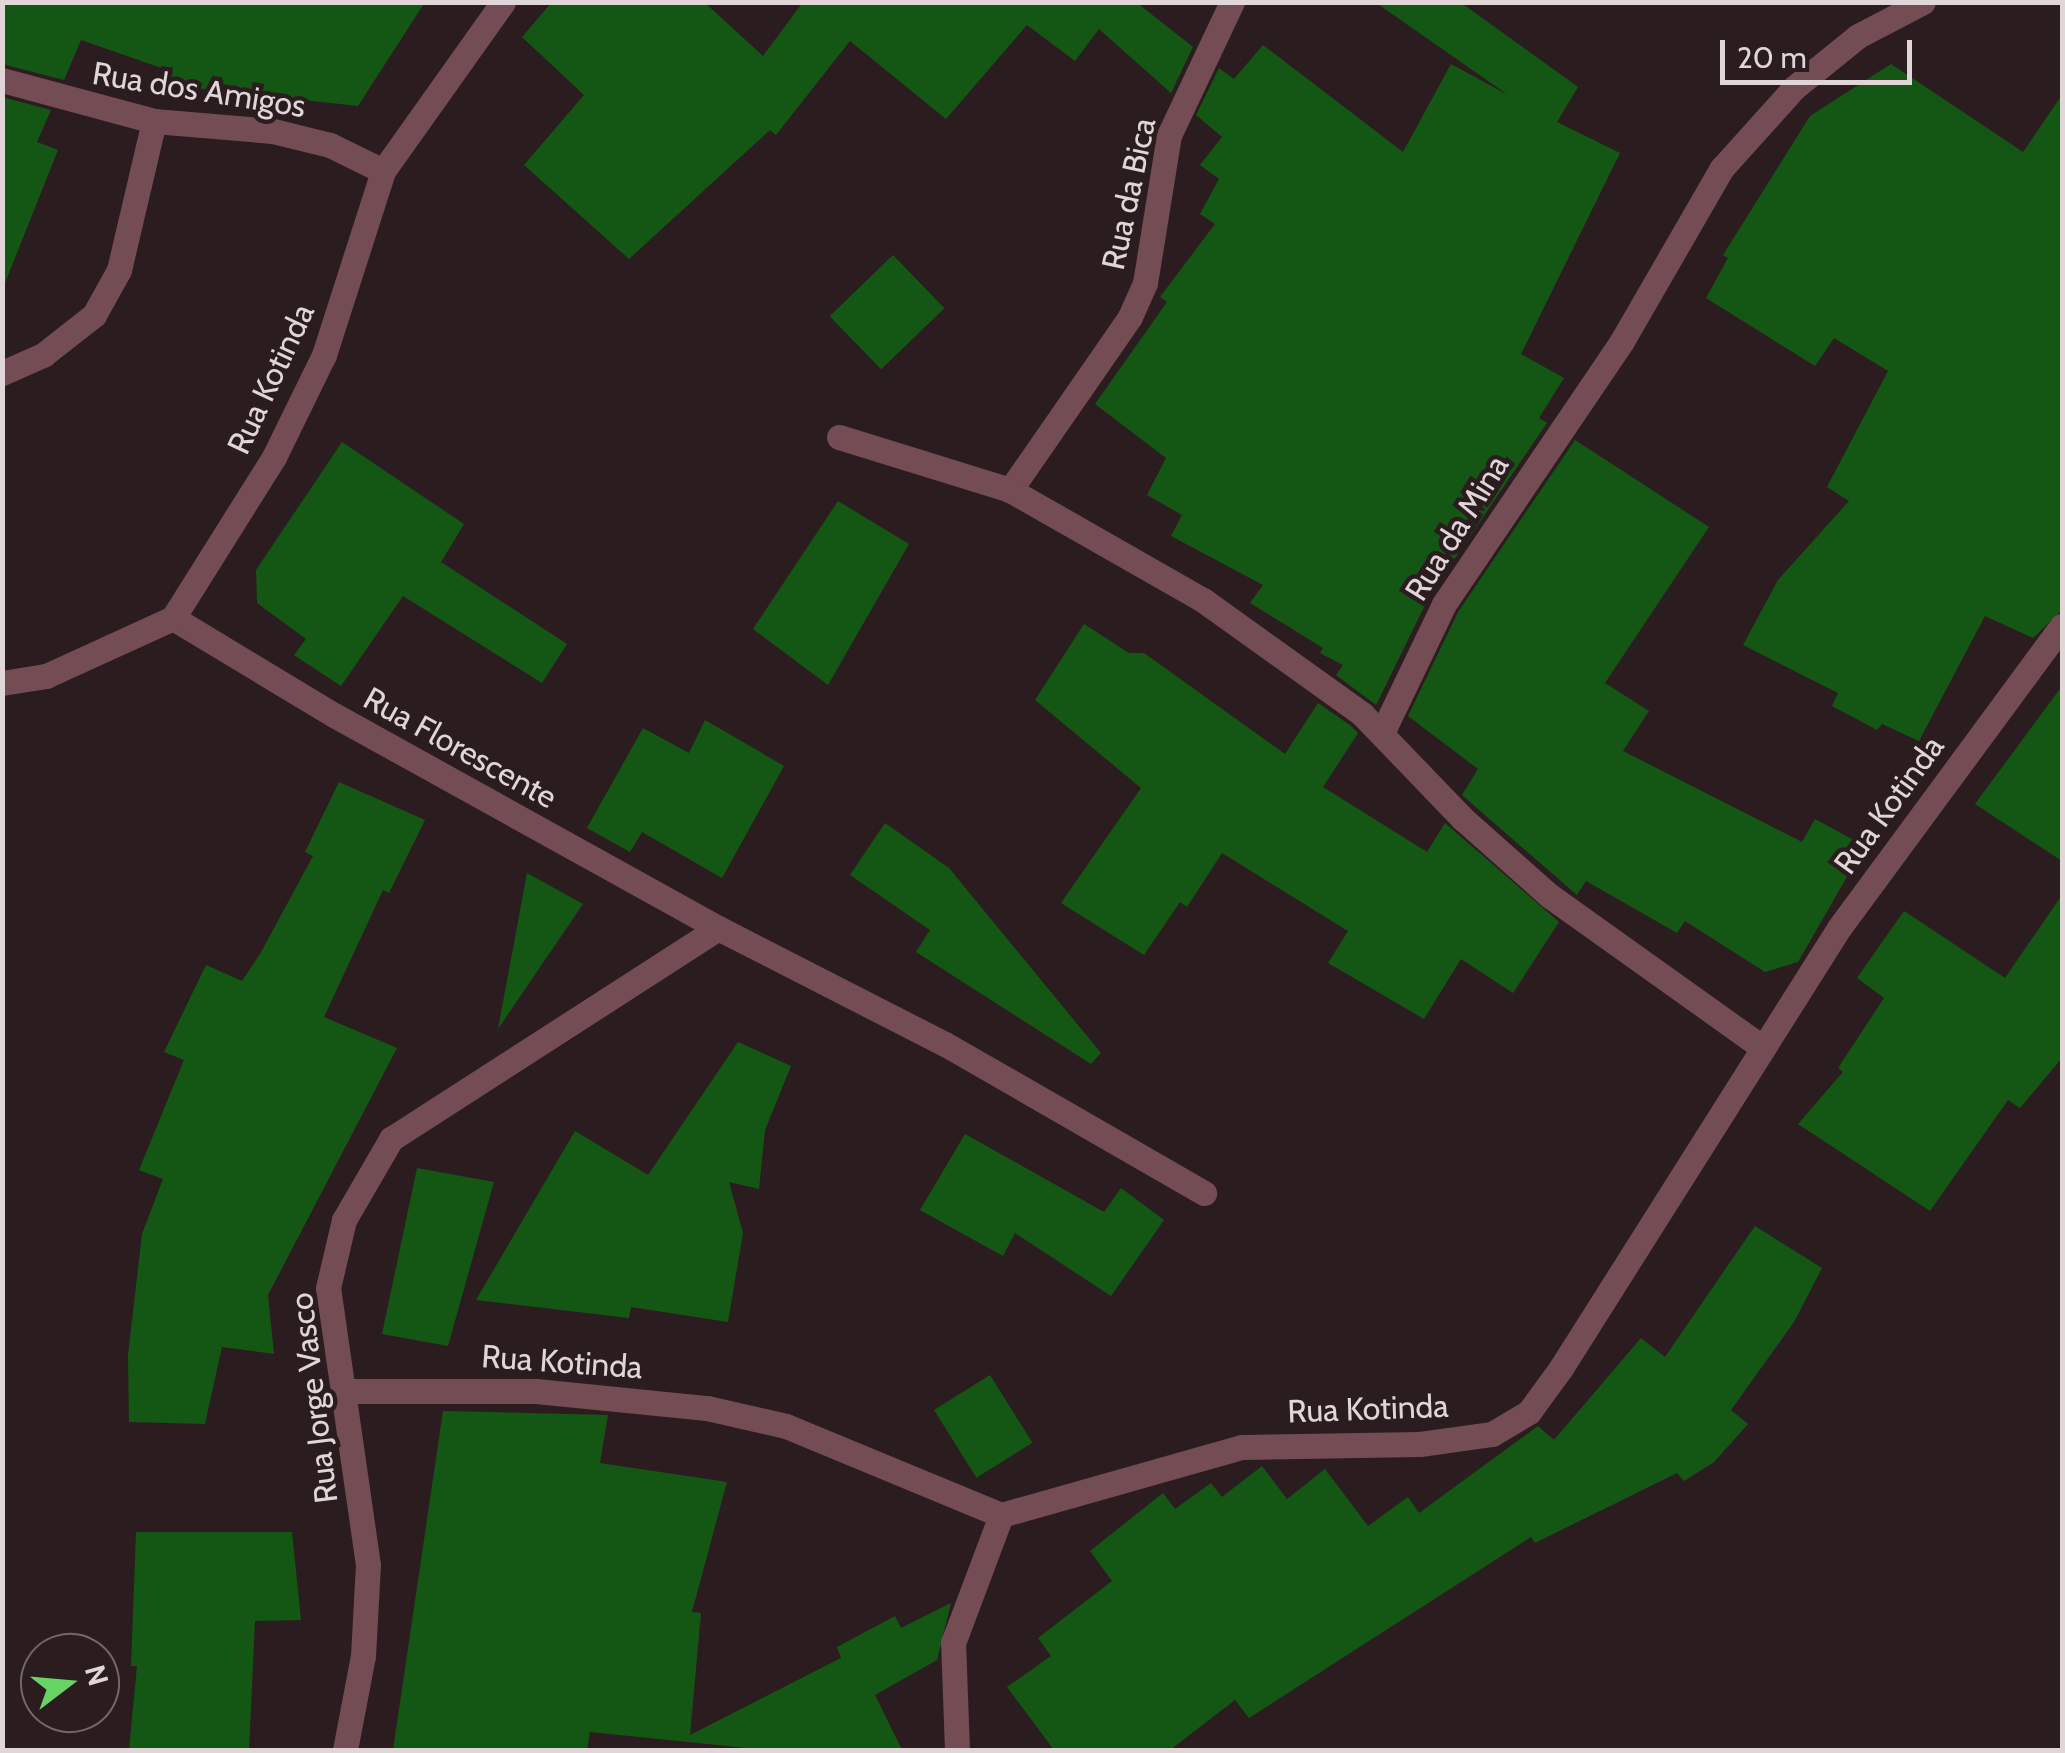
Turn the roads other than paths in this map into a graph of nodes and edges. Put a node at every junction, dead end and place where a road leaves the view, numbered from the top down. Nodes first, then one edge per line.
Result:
1 (503, 2) edge
2 (1232, 2) edge
3 (1923, 2) edge
4 (2, 80) edge
5 (154, 121) junction
6 (383, 171) junction
7 (2, 373) edge
8 (839, 437) dead end
9 (1010, 490) junction
10 (174, 618) junction
11 (2062, 626) edge
12 (2, 683) edge
13 (1382, 732) junction
14 (718, 928) junction
15 (1762, 1047) junction
16 (1204, 1193) dead end
17 (343, 1391) junction
18 (1001, 1515) junction
19 (345, 1750) edge
20 (957, 1750) edge

1 - 6 street, Rua Kotinda
2 - 9 street, Rua da Bica
3 - 13 street, Rua da Mina
4 - 5 street, Rua dos Amigos
5 - 6 street, Rua dos Amigos
5 - 7 street
6 - 10 street, Rua Kotinda
8 - 9 street
9 - 13 street
10 - 12 street
10 - 14 street, Rua Florescente
11 - 15 street, Rua Kotinda
13 - 15 street
14 - 16 street, Rua Florescente
14 - 17 street, Rua Jorge Vasco
15 - 18 street, Rua Kotinda
17 - 18 street, Rua Kotinda
17 - 19 street, Rua Jorge Vasco
18 - 20 street

